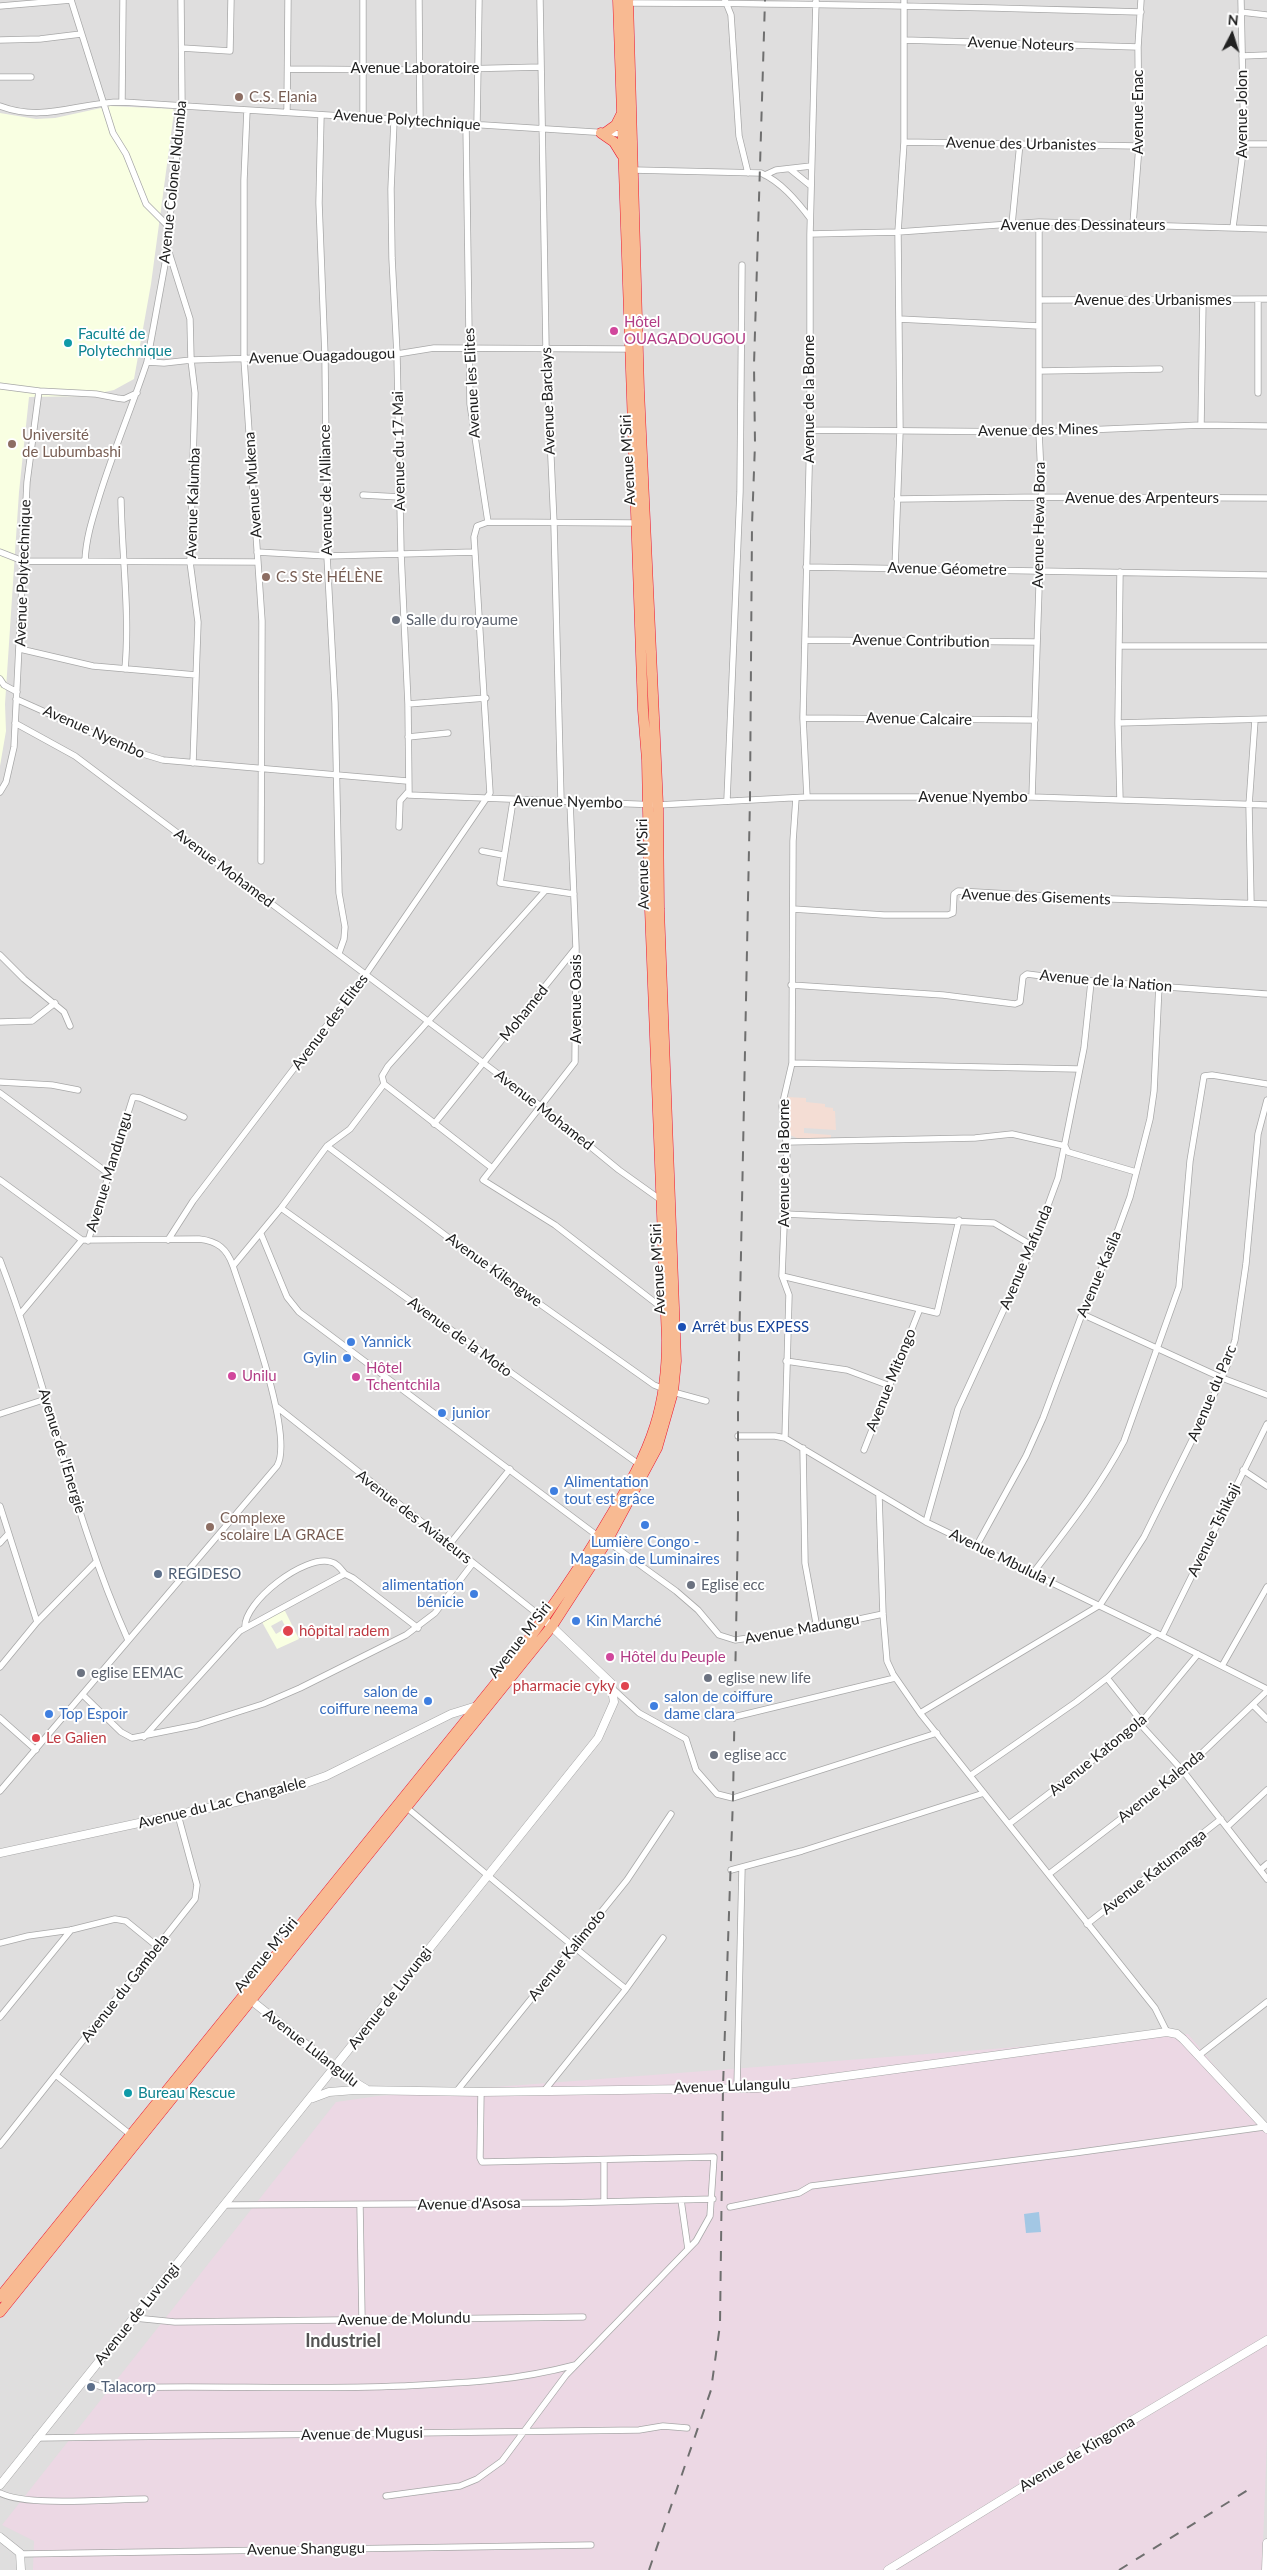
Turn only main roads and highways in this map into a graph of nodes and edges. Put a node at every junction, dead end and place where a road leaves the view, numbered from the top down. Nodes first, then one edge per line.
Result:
1 (625, 1) edge
2 (621, 114) junction
3 (627, 134) junction
4 (622, 156) junction
5 (632, 345) junction
6 (653, 805) junction
7 (671, 1339) junction
8 (669, 1391) junction
9 (603, 1539) junction
10 (548, 1623) junction
11 (247, 1997) junction
12 (0, 2297) edge
13 (0, 2312) edge

1 - 2 highway, Avenue M'Siri
1 - 3 highway, Avenue M'Siri
2 - 3 highway, Avenue M'Siri
2 - 4 highway
3 - 4 highway, Avenue M'Siri
3 - 5 highway, Avenue M'Siri
4 - 5 highway, Avenue M'Siri
5 - 6 highway, Avenue M'Siri
5 - 6 highway, Avenue M'Siri
6 - 7 highway, Avenue M'Siri
6 - 7 highway, Avenue M'Siri
7 - 8 highway, Avenue M'Siri
8 - 9 highway, Avenue M'Siri
8 - 9 highway, Avenue M'Siri
9 - 10 highway, Avenue M'Siri
10 - 11 highway, Avenue M'Siri
10 - 11 highway, Avenue M'Siri
11 - 12 highway, Avenue M'Siri
11 - 13 highway, Avenue M'Siri

